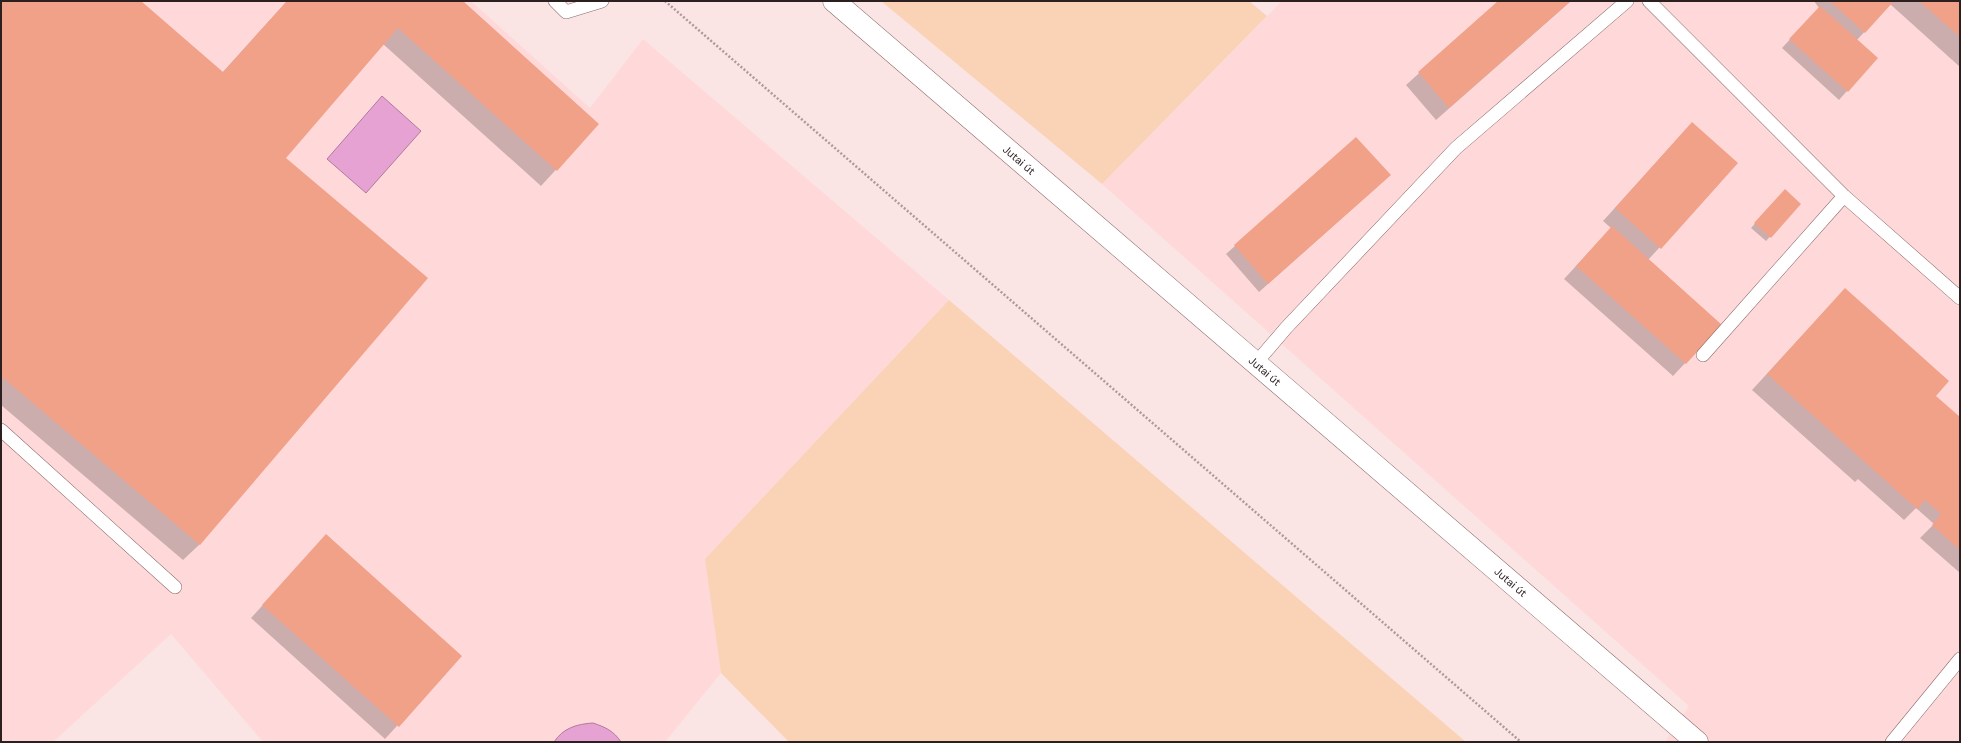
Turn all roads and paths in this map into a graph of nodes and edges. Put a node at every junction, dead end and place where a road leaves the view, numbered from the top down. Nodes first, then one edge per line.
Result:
1 (555, 1) edge
2 (602, 1) edge
3 (665, 1) edge
4 (834, 1) edge
5 (1627, 1) edge
6 (1649, 1) edge
7 (1844, 196) junction
8 (1960, 298) edge
9 (1704, 355) dead end
10 (1256, 363) junction
11 (1, 430) edge
12 (175, 587) dead end
13 (1960, 659) edge
14 (1521, 742) edge
15 (1697, 742) edge
16 (1892, 742) edge

1 - 2 lane
3 - 14 path
4 - 10 main road, Jutai út
5 - 10 lane
6 - 7 lane
7 - 8 lane
7 - 9 lane
10 - 15 main road, Jutai út
11 - 12 lane
13 - 16 lane

